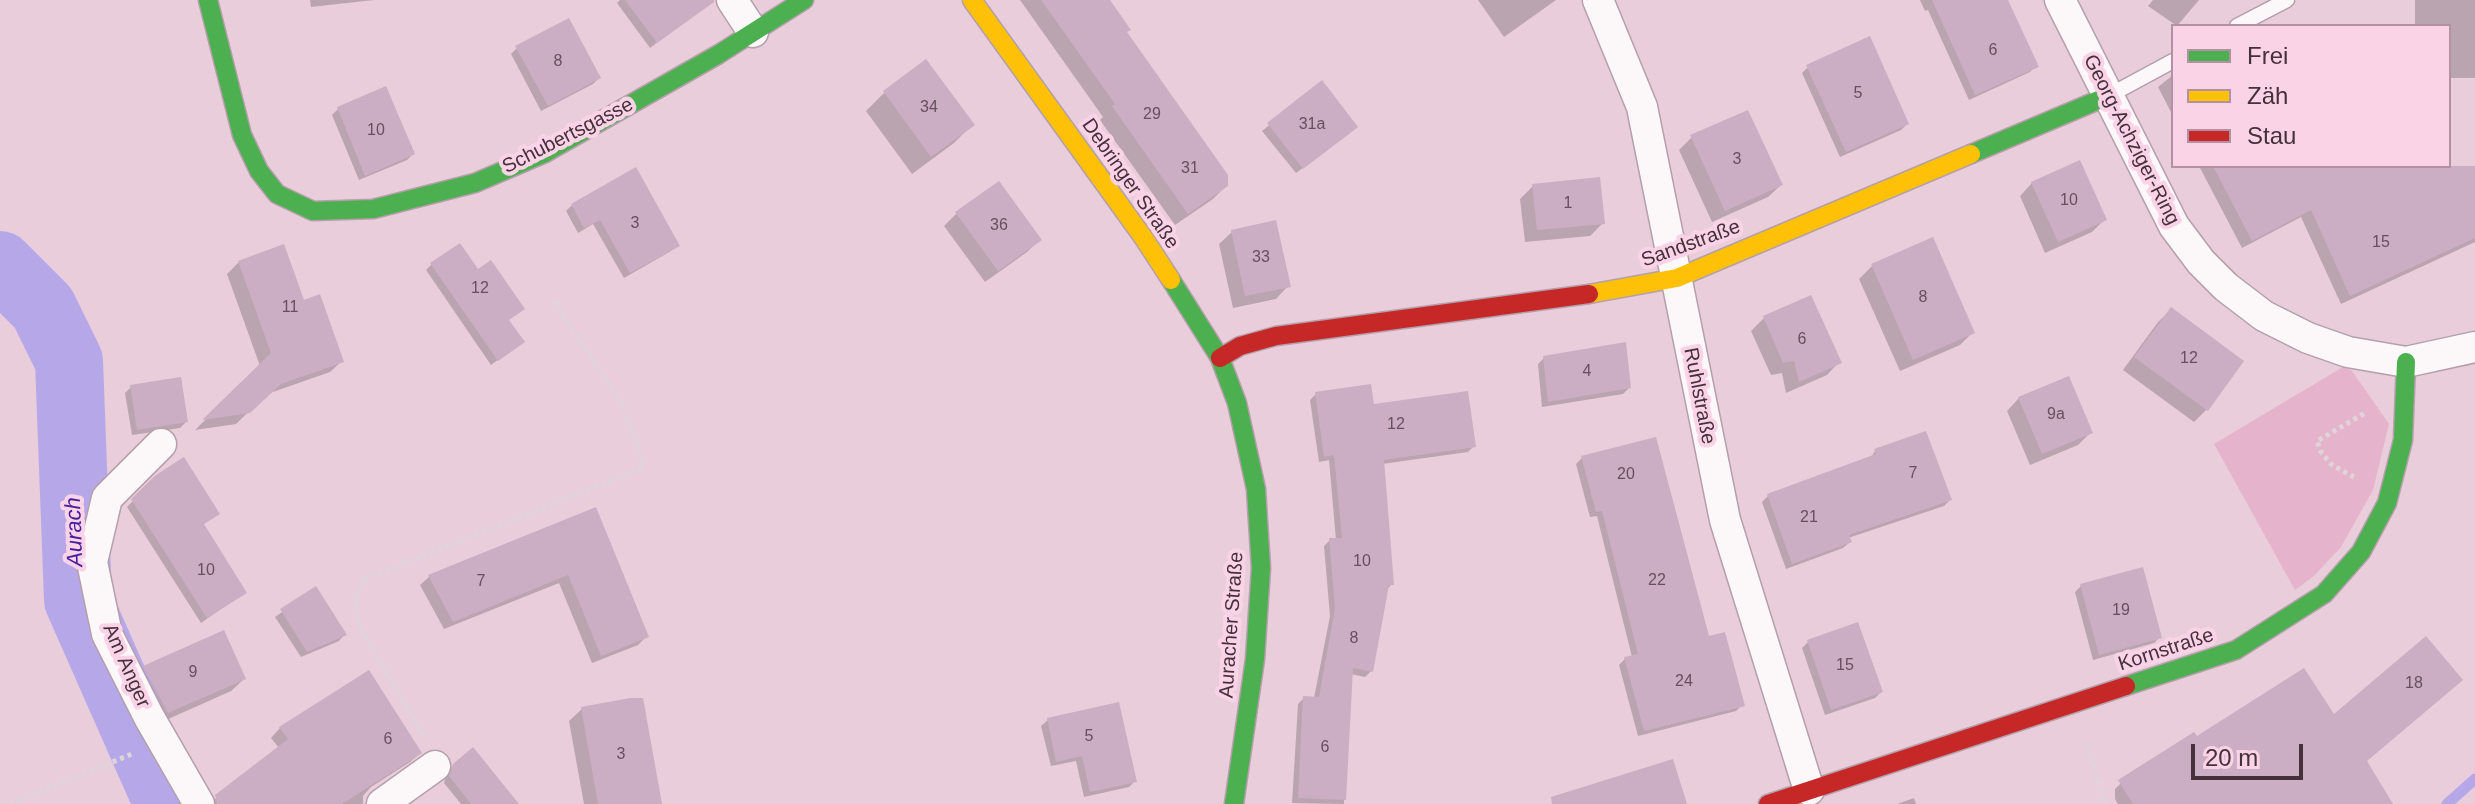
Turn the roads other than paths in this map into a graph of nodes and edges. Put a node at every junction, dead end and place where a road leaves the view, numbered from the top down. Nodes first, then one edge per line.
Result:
1 (208, 0) edge
2 (732, 0) edge
3 (804, 0) edge
4 (972, 0) edge
5 (1598, 0) edge
6 (2060, 0) edge
7 (2287, 0) edge
8 (2241, 24) edge
9 (753, 32) junction
10 (2171, 62) edge
11 (2108, 96) junction
12 (1677, 278) junction
13 (2475, 347) edge
14 (1220, 358) junction
15 (2406, 362) junction
16 (1237, 403) joint
17 (161, 444) dead end
18 (435, 766) road end
19 (1809, 790) junction
20 (199, 804) edge
21 (382, 804) edge
22 (1234, 804) edge
23 (1768, 804) edge

1 - 9 street, Schubertsgasse
2 - 9 street
3 - 9 street, Schubertsgasse
4 - 14 street, Debringer Straße
5 - 12 street, Ruhlstraße
6 - 11 street, Georg-Achziger-Ring
7 - 8 lane
10 - 11 lane
11 - 12 street, Sandstraße
11 - 15 street, Georg-Achziger-Ring
12 - 14 street, Sandstraße
12 - 19 street, Ruhlstraße
13 - 15 street, Georg-Achziger-Ring
14 - 16 street, Debringer Straße
15 - 19 street, Kornstraße
16 - 22 street, Auracher Straße
17 - 20 street, Am Anger
18 - 21 street
19 - 23 street, Kornstraße

